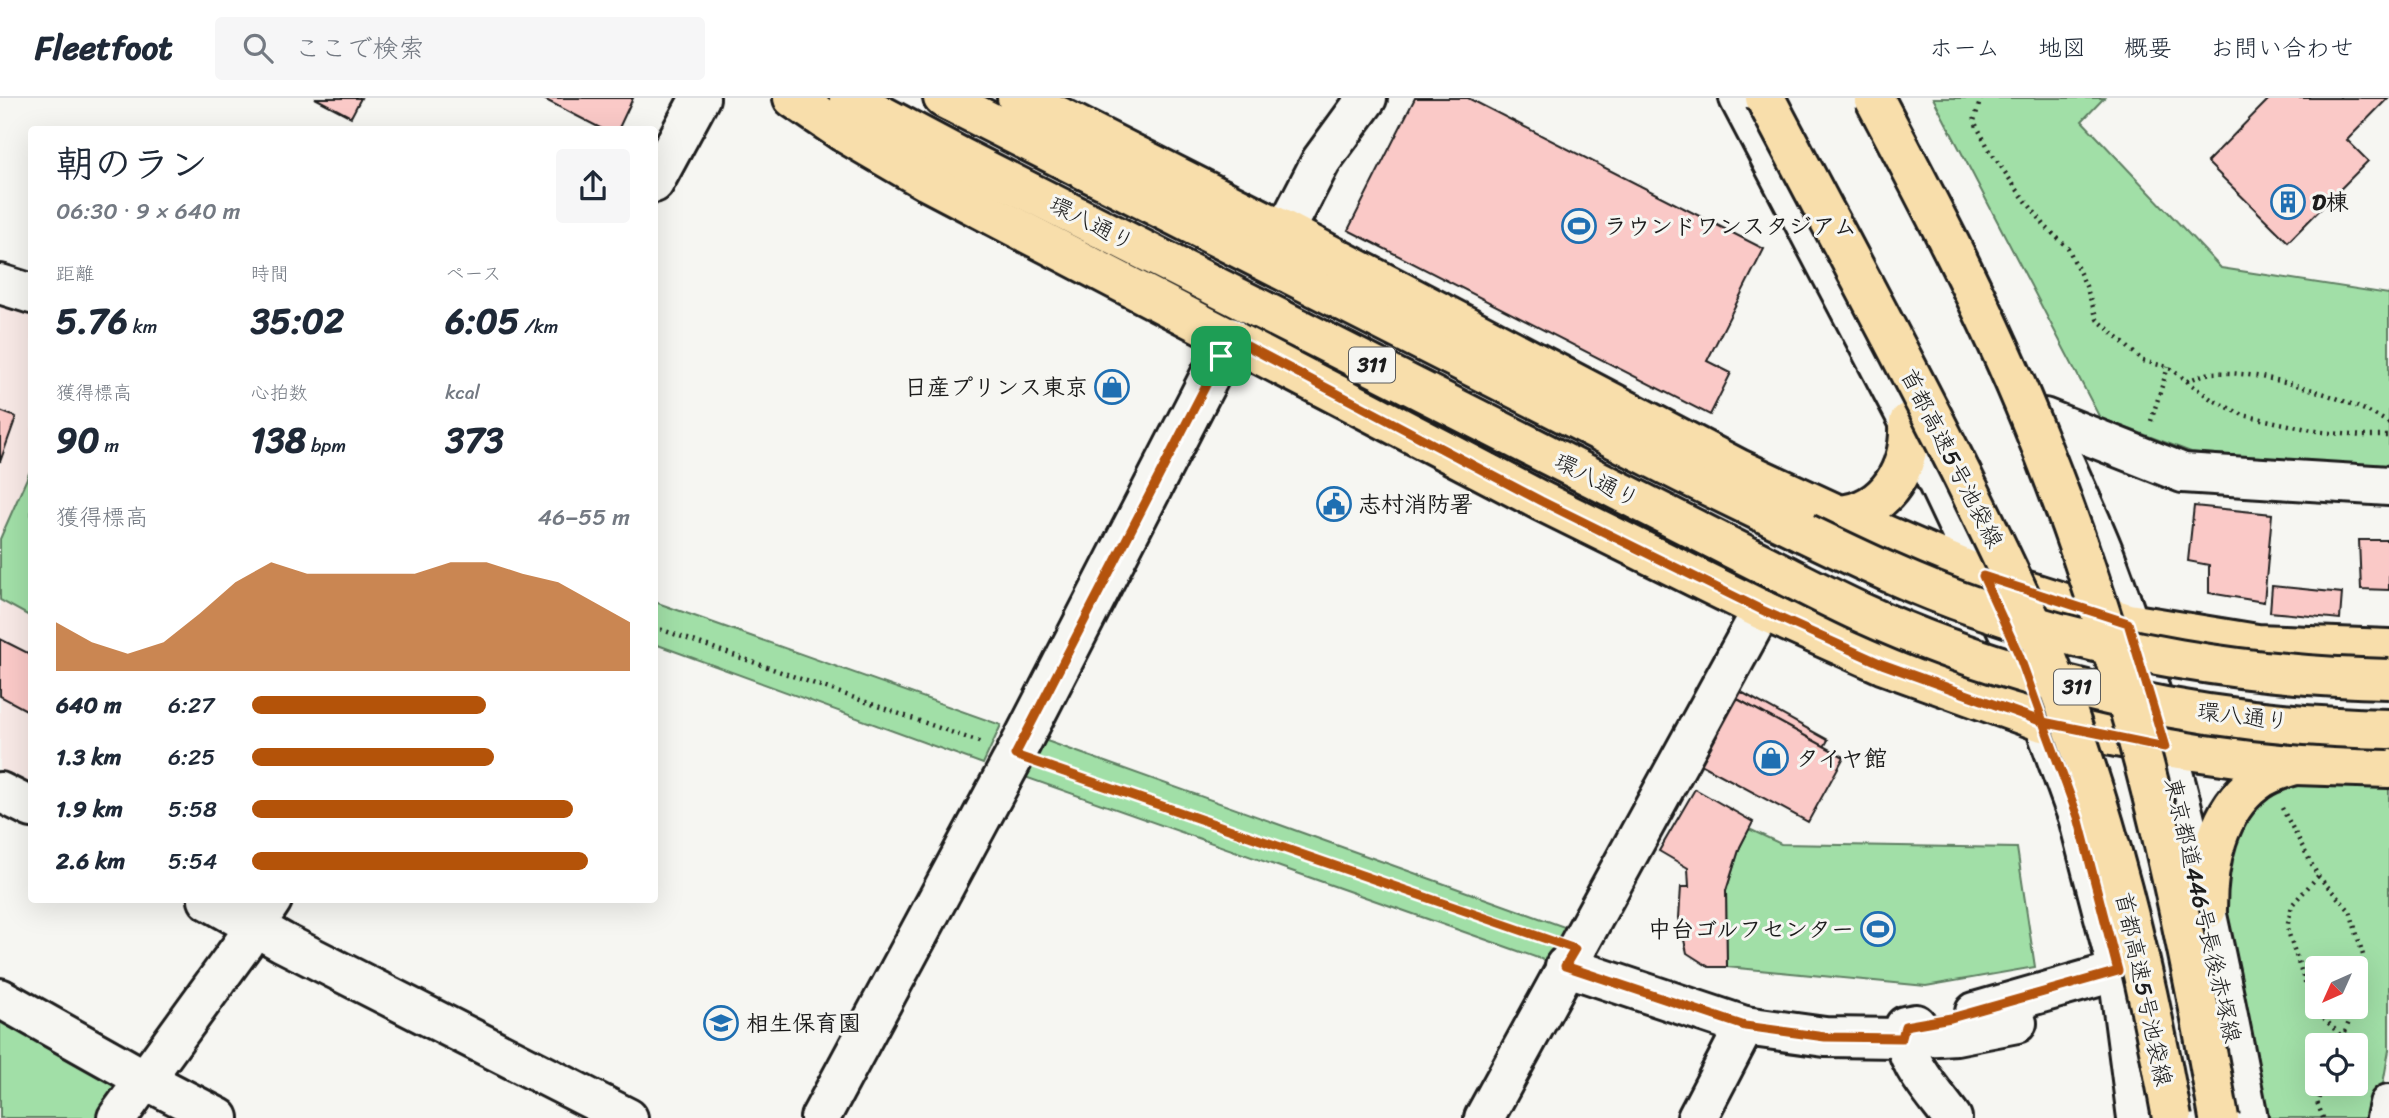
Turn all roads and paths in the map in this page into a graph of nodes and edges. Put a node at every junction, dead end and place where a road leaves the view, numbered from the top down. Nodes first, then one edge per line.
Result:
1 (699, 98) edge
2 (793, 98) edge
3 (849, 98) edge
4 (943, 98) edge
5 (1017, 98) edge
6 (1367, 98) edge
7 (1739, 98) edge
8 (1765, 98) edge
9 (1875, 98) edge
10 (1981, 98) edge
11 (658, 175) edge
12 (1285, 231) junction
13 (0, 284) edge
14 (28, 293) edge
15 (1230, 337) junction
16 (2168, 367) junction
17 (2186, 381) junction
18 (2044, 418) junction
19 (1909, 422) junction
20 (2389, 423) edge
21 (2149, 429) dead end
22 (2389, 436) edge
23 (2389, 486) edge
24 (1839, 515) junction
25 (1983, 576) junction
26 (1762, 610) junction
27 (2128, 623) junction
28 (658, 628) edge
29 (2389, 649) edge
30 (2389, 679) edge
31 (2043, 722) junction
32 (2389, 729) edge
33 (2165, 747) junction
34 (1015, 755) junction
35 (2295, 765) junction
36 (2389, 768) edge
37 (0, 792) edge
38 (28, 806) edge
39 (2281, 806) dead end
40 (2318, 876) junction
41 (221, 903) edge
42 (2207, 909) junction
43 (264, 913) edge
44 (2363, 956) edge
45 (1570, 957) junction
46 (2118, 971) junction
47 (0, 998) edge
48 (2017, 1023) dead end
49 (1745, 1026) junction
50 (2338, 1033) edge
51 (1902, 1038) junction
52 (146, 1080) junction
53 (2320, 1096) edge
54 (2389, 1104) edge
55 (117, 1118) edge
56 (219, 1118) edge
57 (628, 1118) edge
58 (820, 1118) edge
59 (1484, 1118) edge
60 (1697, 1118) edge
61 (1952, 1118) edge
62 (2137, 1118) edge
63 (2172, 1118) edge
64 (2219, 1118) edge
65 (2248, 1118) edge
66 (2323, 1118) edge
67 (2386, 1118) edge

1 - 11 street
2 - 15 main road
3 - 32 main road, 環八通り / 311, bridge
4 - 30 main road, 環八通り / 311, bridge
5 - 12 main road
6 - 12 street
7 - 19 street
8 - 63 main road, 首都高速5号池袋線, bridge
9 - 18 street, 東京都道446号長後赤塚線
9 - 64 main road, bridge
10 - 16 path
12 - 24 main road
13 - 14 street
15 - 26 main road
15 - 34 street
16 - 17 path
16 - 21 path
17 - 20 path
17 - 22 path
18 - 23 street
18 - 27 street, 東京都道446号長後赤塚線
19 - 24 main road
19 - 25 street
24 - 25 main road
25 - 27 main road
25 - 31 street
26 - 31 main road
26 - 45 street
27 - 29 main road
27 - 33 street, 東京都道446号長後赤塚線
28 - 34 path
31 - 33 main road
31 - 46 street
33 - 35 main road
33 - 42 street, 東京都道446号長後赤塚線
34 - 45 path
34 - 58 street
35 - 36 main road
35 - 42 main road
37 - 38 street
39 - 40 path
40 - 44 path
40 - 50 path
41 - 43 street
42 - 65 street, 東京都道446号長後赤塚線
43 - 52 street
43 - 57 street
45 - 49 street
45 - 59 street
46 - 51 street
46 - 62 street
47 - 52 street
48 - 51 street
49 - 51 street
49 - 60 street
51 - 61 street
52 - 55 street
52 - 56 street
53 - 66 path
54 - 67 street

